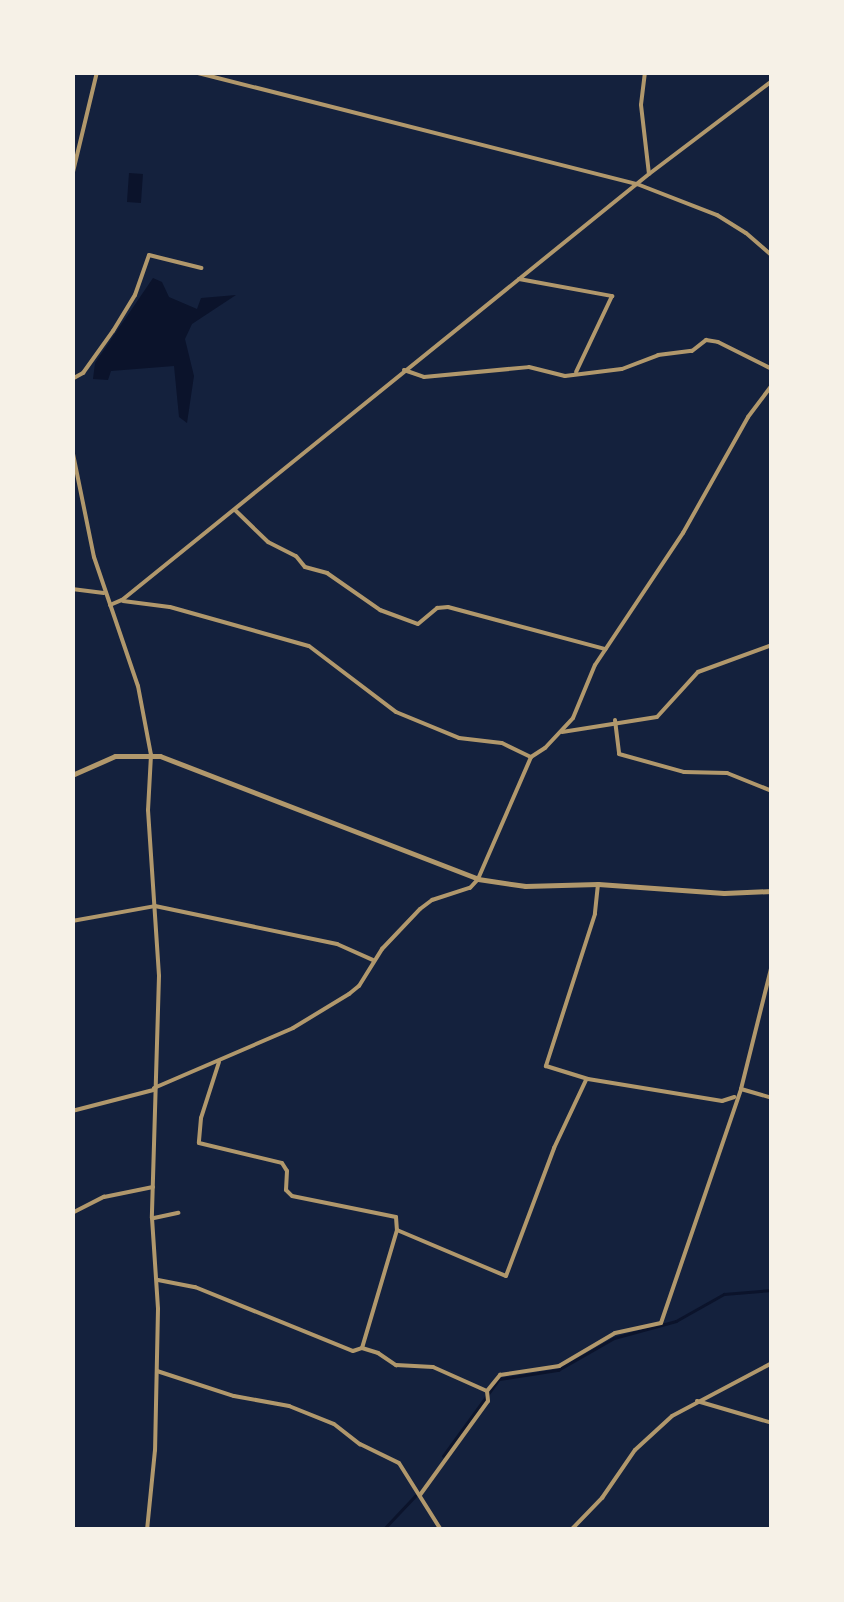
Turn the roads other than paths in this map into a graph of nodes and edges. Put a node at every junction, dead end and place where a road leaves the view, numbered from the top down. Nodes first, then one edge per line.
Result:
1 (97, 72) edge
2 (194, 72) edge
3 (645, 72) edge
4 (772, 81) edge
5 (648, 174) junction
6 (72, 176) edge
7 (637, 184) junction
8 (772, 256) edge
9 (201, 268) dead end
10 (519, 278) junction
11 (772, 369) edge
12 (404, 370) junction
13 (576, 372) junction
14 (72, 379) edge
15 (772, 385) edge
16 (72, 448) edge
17 (236, 510) junction
18 (72, 589) edge
19 (104, 592) junction
20 (122, 600) junction
21 (109, 605) junction
22 (772, 645) edge
23 (605, 649) junction
24 (615, 720) junction
25 (562, 732) junction
26 (151, 755) junction
27 (530, 757) junction
28 (72, 775) edge
29 (772, 790) edge
30 (478, 880) junction
31 (598, 884) junction
32 (772, 890) edge
33 (155, 906) junction
34 (72, 921) edge
35 (374, 960) junction
36 (772, 965) edge
37 (220, 1061) junction
38 (588, 1079) junction
39 (154, 1089) junction
40 (741, 1089) junction
41 (734, 1097) junction
42 (772, 1098) edge
43 (72, 1111) edge
44 (153, 1188) junction
45 (72, 1213) edge
46 (178, 1214) dead end
47 (152, 1218) junction
48 (397, 1230) junction
49 (158, 1280) junction
50 (362, 1348) junction
51 (772, 1363) edge
52 (157, 1370) junction
53 (488, 1392) junction
54 (697, 1401) junction
55 (772, 1423) edge
56 (420, 1495) junction
57 (147, 1530) edge
58 (441, 1530) edge
59 (571, 1530) edge

1 - 6 street
2 - 7 street
3 - 5 street
4 - 5 street
5 - 7 street
7 - 8 street
7 - 10 street
9 - 14 street
10 - 12 street
10 - 13 street
11 - 13 street
12 - 13 street
12 - 17 street
15 - 23 street
16 - 19 street
17 - 20 street
17 - 23 street
18 - 19 street
19 - 21 street
20 - 21 street
20 - 27 street
21 - 26 street
22 - 24 street
23 - 25 street
24 - 25 street
24 - 29 street
25 - 27 street
26 - 28 street
26 - 30 street
26 - 33 street
27 - 30 street
30 - 31 street
30 - 35 street
31 - 32 street
31 - 38 street
33 - 34 street
33 - 35 street
33 - 39 street
35 - 37 street
36 - 40 street
37 - 39 street
37 - 48 street
38 - 41 street
38 - 48 street
39 - 43 street
39 - 44 street
40 - 41 street
40 - 42 street
41 - 53 street
44 - 45 street
44 - 47 street
46 - 47 street
47 - 49 street
48 - 50 street
49 - 50 street
49 - 52 street
50 - 53 street
51 - 54 street
52 - 56 street
52 - 57 street
53 - 56 street
54 - 55 street
54 - 59 street
56 - 58 street

